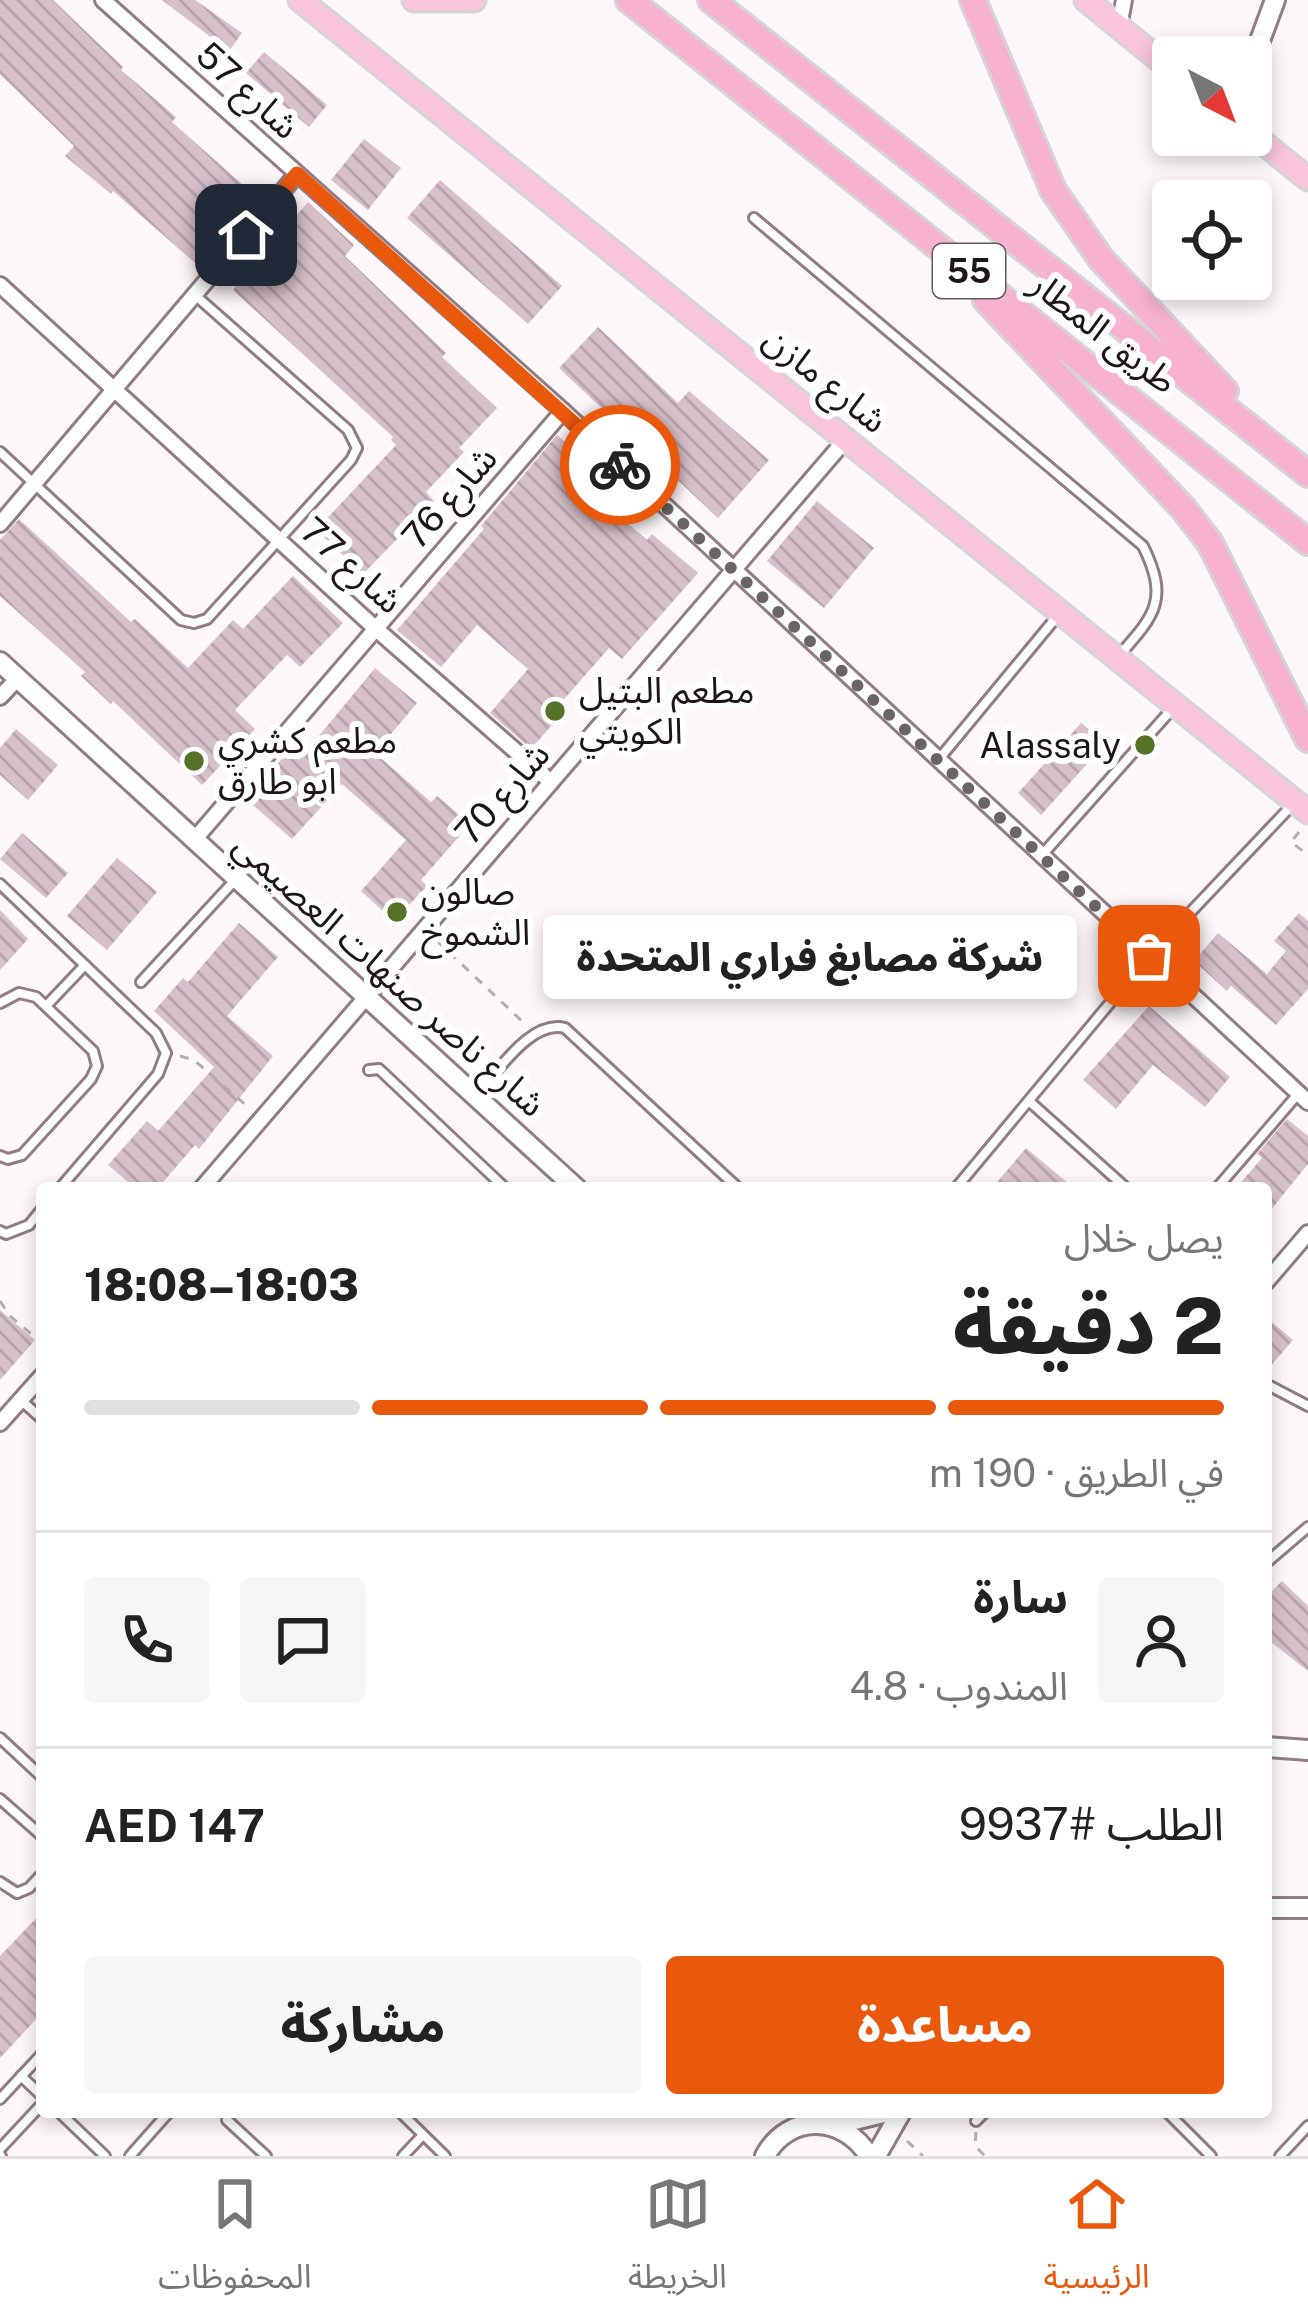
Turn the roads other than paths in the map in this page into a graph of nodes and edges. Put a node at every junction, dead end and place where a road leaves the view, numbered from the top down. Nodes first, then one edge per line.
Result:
1 (103, 0) edge
2 (300, 0) edge
3 (414, 0) edge
4 (473, 0) edge
5 (629, 0) edge
6 (711, 0) edge
7 (973, 0) edge
8 (1085, 0) edge
9 (1124, 0) edge
10 (1275, 0) edge
11 (1119, 27) junction
12 (1261, 36) edge
13 (1152, 53) edge
14 (1272, 150) edge
15 (297, 174) junction
16 (1308, 179) edge
17 (754, 218) dead end
18 (927, 238) junction
19 (0, 285) edge
20 (195, 295) junction
21 (115, 390) junction
22 (563, 411) junction
23 (847, 438) junction
24 (1280, 450) junction
25 (0, 452) edge
26 (1308, 474) edge
27 (34, 484) junction
28 (0, 524) edge
29 (279, 540) junction
30 (1308, 542) edge
31 (734, 571) junction
32 (1060, 613) junction
33 (375, 628) junction
34 (1116, 659) junction
35 (0, 662) edge
36 (18, 678) junction
37 (0, 697) edge
38 (1174, 706) junction
39 (1308, 740) edge
40 (938, 760) junction
41 (551, 782) junction
42 (1301, 807) edge
43 (194, 840) junction
44 (1041, 856) junction
45 (236, 879) junction
46 (0, 884) edge
47 (1149, 956) junction
48 (85, 965) junction
49 (141, 982) dead end
50 (367, 995) junction
51 (0, 1003) edge
52 (46, 1006) junction
53 (369, 1070) dead end
54 (476, 1095) junction
55 (1303, 1098) edge
56 (1029, 1101) junction
57 (0, 1156) edge
58 (65, 1182) edge
59 (207, 1182) edge
60 (500, 1182) edge
61 (570, 1182) edge
62 (732, 1182) edge
63 (961, 1182) edge
64 (1119, 1182) edge
65 (1223, 1182) edge
66 (36, 1216) edge
67 (0, 1231) edge
68 (1308, 1233) edge
69 (1272, 1275) edge
70 (36, 1383) edge
71 (1272, 1387) edge
72 (21, 1400) junction
73 (1308, 1406) edge
74 (36, 1414) edge
75 (0, 1423) edge
76 (1308, 1527) edge
77 (1272, 1557) edge
78 (0, 1738) edge
79 (1272, 1747) edge
80 (1308, 1750) edge
81 (36, 1771) edge
82 (0, 1799) edge
83 (36, 1831) edge
84 (36, 1880) edge
85 (0, 1882) edge
86 (1272, 1908) edge
87 (1308, 1908) edge
88 (36, 2060) edge
89 (21, 2076) junction
90 (36, 2093) edge
91 (0, 2099) edge
92 (36, 2108) edge
93 (65, 2118) edge
94 (164, 2118) edge
95 (406, 2118) edge
96 (862, 2118) edge
97 (898, 2118) edge
98 (979, 2118) edge
99 (1172, 2118) edge
100 (227, 2120) dead end
101 (976, 2121) road end
102 (832, 2125) junction
103 (1308, 2126) edge
104 (422, 2136) junction
105 (0, 2153) edge
106 (105, 2156) edge
107 (130, 2156) edge
108 (266, 2156) edge
109 (404, 2156) edge
110 (445, 2156) edge
111 (765, 2156) edge
112 (872, 2156) edge
113 (1211, 2156) edge
114 (1280, 2156) edge

1 - 15 street, شارع 57
2 - 23 main road, شارع مازن
3 - 4 main road
5 - 18 highway, طريق المطار / 55
6 - 24 highway, طريق المطار / 55
7 - 24 highway
8 - 11 main road
9 - 11 street
10 - 12 street
11 - 13 main road
14 - 16 main road
15 - 20 street
15 - 22 street, شارع 57
17 - 34 lane
18 - 30 highway, طريق المطار / 55
18 - 39 highway
19 - 21 street, شارع 77
20 - 21 street
20 - 29 lane
21 - 27 street
21 - 29 street, شارع 77
22 - 31 street, شارع 57
22 - 33 street, شارع 76
23 - 31 street, شارع 70
23 - 32 main road, شارع مازن
24 - 26 highway, طريق المطار / 55
25 - 27 lane
27 - 28 street
27 - 29 lane
29 - 33 street, شارع 77
31 - 40 street, شارع 57
31 - 41 street, شارع 70
32 - 34 main road, شارع مازن
32 - 40 lane
33 - 41 street, شارع 77
33 - 43 street, شارع 76
34 - 38 main road, شارع مازن
35 - 36 street, شارع ناصر صنهات العصيمي
36 - 37 street
36 - 43 street, شارع ناصر صنهات العصيمي
38 - 42 main road, شارع مازن
38 - 44 lane
40 - 44 street, شارع 57
41 - 50 street, شارع 70
42 - 47 lane
43 - 45 street, شارع ناصر صنهات العصيمي
44 - 47 street, شارع 57
45 - 49 lane
45 - 50 street, شارع ناصر صنهات العصيمي
46 - 48 lane
47 - 55 street, شارع 57
47 - 56 lane
48 - 52 lane
48 - 58 lane
50 - 54 street, شارع ناصر صنهات العصيمي
50 - 59 street, شارع 70
51 - 52 lane
52 - 57 lane
53 - 60 lane
54 - 61 street, شارع ناصر صنهات العصيمي
54 - 62 lane
55 - 65 lane
56 - 63 lane
56 - 64 lane
66 - 67 lane
68 - 69 street
70 - 72 street
71 - 73 lane
72 - 74 lane
72 - 75 street
76 - 77 lane
78 - 81 lane
79 - 80 street
82 - 83 lane
84 - 85 lane
86 - 87 street
88 - 89 lane
89 - 90 lane
89 - 91 lane
92 - 105 lane
93 - 106 lane
94 - 107 lane
95 - 104 lane
96 - 102 street
97 - 112 street
98 - 101 lane
99 - 113 lane
100 - 108 lane
102 - 111 street
102 - 112 street
103 - 114 lane
104 - 109 lane
104 - 110 lane

